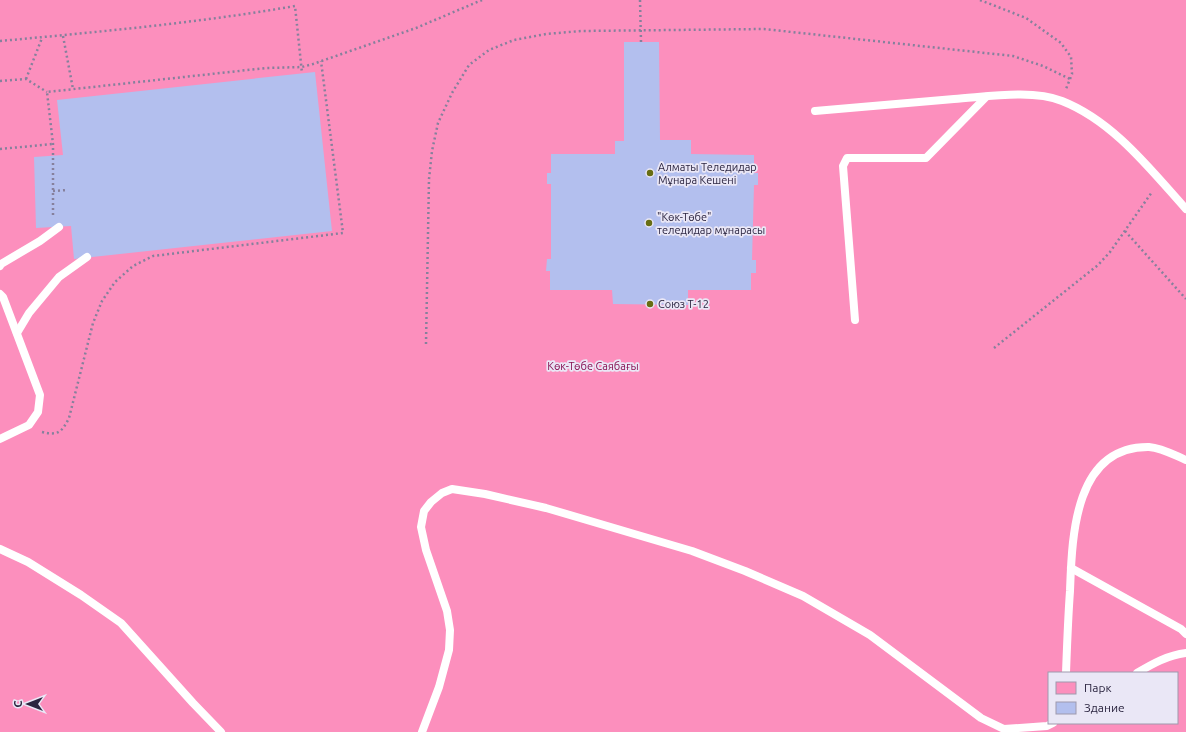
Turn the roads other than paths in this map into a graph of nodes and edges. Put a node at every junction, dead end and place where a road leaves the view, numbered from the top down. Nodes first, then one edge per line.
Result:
1 (986, 97) junction
2 (815, 111) dead end
3 (1186, 209) edge
4 (56, 224) road end
5 (87, 257) dead end
6 (0, 266) edge
7 (0, 294) edge
8 (855, 320) dead end
9 (17, 333) junction
10 (0, 439) edge
11 (1186, 460) edge
12 (0, 549) edge
13 (1070, 568) junction
14 (1186, 634) edge
15 (1186, 654) edge
16 (1066, 672) edge
17 (1139, 672) edge
18 (1051, 724) edge
19 (221, 732) edge
20 (422, 732) edge

1 - 2 lane
1 - 3 lane
1 - 8 lane
4 - 6 lane
5 - 9 lane
7 - 9 lane
9 - 10 lane
11 - 13 lane
12 - 19 lane
13 - 14 lane
13 - 16 lane
15 - 17 lane
18 - 20 lane

